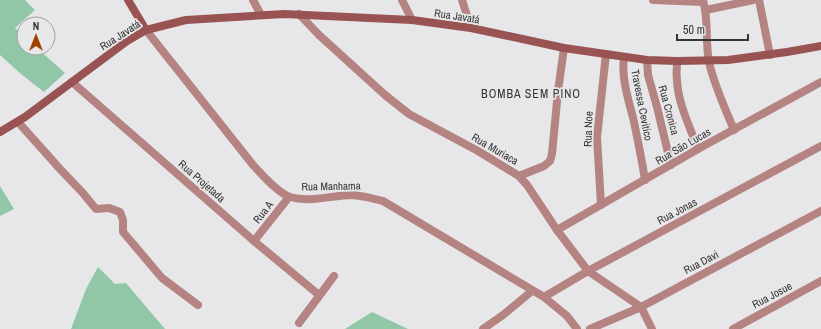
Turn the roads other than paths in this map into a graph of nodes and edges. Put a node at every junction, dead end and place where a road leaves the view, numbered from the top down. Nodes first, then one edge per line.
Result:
1 (128, 0) edge
2 (253, 0) edge
3 (402, 0) edge
4 (462, 0) edge
5 (653, 0) edge
6 (753, 0) edge
7 (759, 0) edge
8 (703, 1) edge
9 (706, 10) junction
10 (299, 14) junction
11 (261, 15) junction
12 (412, 20) junction
13 (471, 28) junction
14 (146, 30) junction
15 (821, 46) edge
16 (564, 48) junction
17 (606, 54) junction
18 (770, 55) junction
19 (624, 57) junction
20 (647, 60) junction
21 (677, 61) junction
22 (709, 61) junction
23 (72, 82) junction
24 (821, 82) edge
25 (18, 122) junction
26 (734, 130) junction
27 (0, 132) edge
28 (821, 146) edge
29 (698, 149) junction
30 (671, 165) junction
31 (519, 176) junction
32 (645, 180) junction
33 (290, 197) junction
34 (601, 205) junction
35 (821, 211) edge
36 (557, 230) junction
37 (254, 241) junction
38 (588, 271) junction
39 (334, 276) dead end
40 (821, 281) edge
41 (532, 291) junction
42 (319, 295) junction
43 (544, 297) junction
44 (198, 305) dead end
45 (641, 307) junction
46 (299, 323) dead end
47 (483, 329) edge
48 (577, 329) edge
49 (590, 329) edge
50 (652, 329) edge
51 (733, 329) edge

1 - 14 street
2 - 11 street
3 - 12 street
4 - 13 street
5 - 8 street
6 - 9 street
7 - 18 street
8 - 9 street
9 - 22 street
10 - 11 street, Rua Javatá
10 - 12 street, Rua Javatá
10 - 31 street, Rua Muriaca
11 - 14 street, Rua Javatá
12 - 13 street, Rua Javatá
13 - 16 street, Rua Javatá
14 - 23 street, Rua Javatá
14 - 33 street, Rua Manhama
15 - 18 street, Rua Javatá
16 - 17 street, Rua Javatá
16 - 31 street
17 - 19 street, Rua Javatá
17 - 34 street, Rua Noe
18 - 22 street, Rua Javatá
19 - 20 street, Rua Javatá
19 - 32 street, Travessa Cevitico
20 - 21 street, Rua Javatá
20 - 30 street, Rua Cronica
21 - 22 street, Rua Javatá
21 - 29 street
22 - 26 street
23 - 25 street, Rua Javatá
23 - 37 street, Rua Projetada
24 - 26 street, Rua São Lucas
25 - 27 street, Rua Javatá
25 - 44 street
26 - 29 street, Rua São Lucas
28 - 38 street, Rua Jonas
29 - 30 street, Rua São Lucas
30 - 32 street, Rua São Lucas
31 - 36 street, Rua Muriaca
32 - 34 street, Rua São Lucas
33 - 37 street, Rua A
33 - 41 street, Rua Manhama
34 - 36 street, Rua São Lucas
35 - 45 street, Rua Davi
36 - 38 street, Rua Muriaca
37 - 42 street, Rua Projetada
38 - 43 street, Rua Jonas
38 - 45 street, Rua Muriaca
39 - 42 street
40 - 51 street, Rua Josue
41 - 43 street, Rua Manhama
41 - 47 street
42 - 46 street
43 - 48 street, Rua Manhama
45 - 49 street, Rua Davi
45 - 50 street, Rua Muriaca

